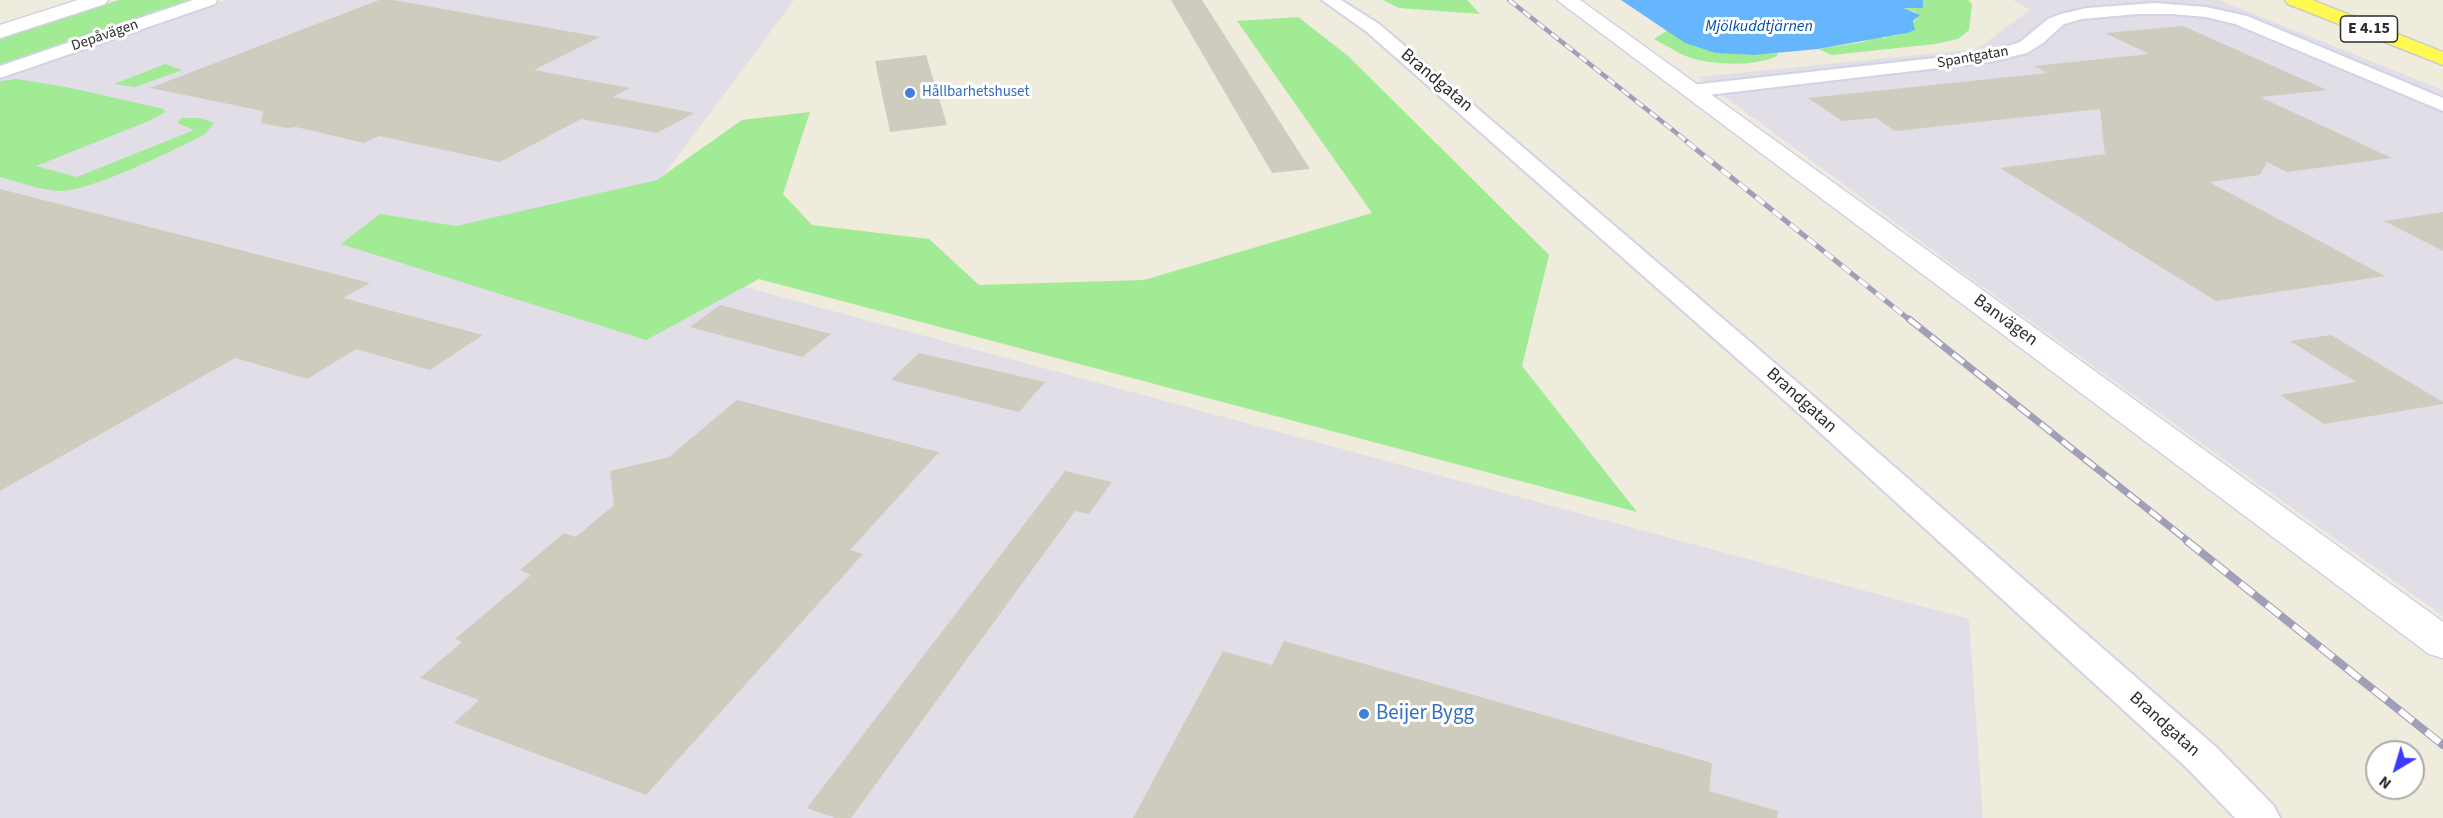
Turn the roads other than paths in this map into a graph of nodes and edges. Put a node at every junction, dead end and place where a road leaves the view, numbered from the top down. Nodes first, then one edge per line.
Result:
1 (58, 0) edge
2 (98, 0) edge
3 (209, 0) edge
4 (1330, 0) edge
5 (1567, 0) edge
6 (2295, 0) edge
7 (2343, 0) edge
8 (0, 18) edge
9 (0, 32) edge
10 (2443, 38) edge
11 (2443, 59) edge
12 (0, 72) edge
13 (1691, 91) junction
14 (2443, 105) edge
15 (2443, 643) edge
16 (2260, 818) edge

1 - 8 street
2 - 9 street
3 - 12 street, Depåvägen
4 - 16 street, Brandgatan
5 - 13 street, Banvägen
6 - 11 main road, E 4.15
7 - 10 main road, E 4.15
13 - 14 street, Spantgatan
13 - 15 street, Banvägen

